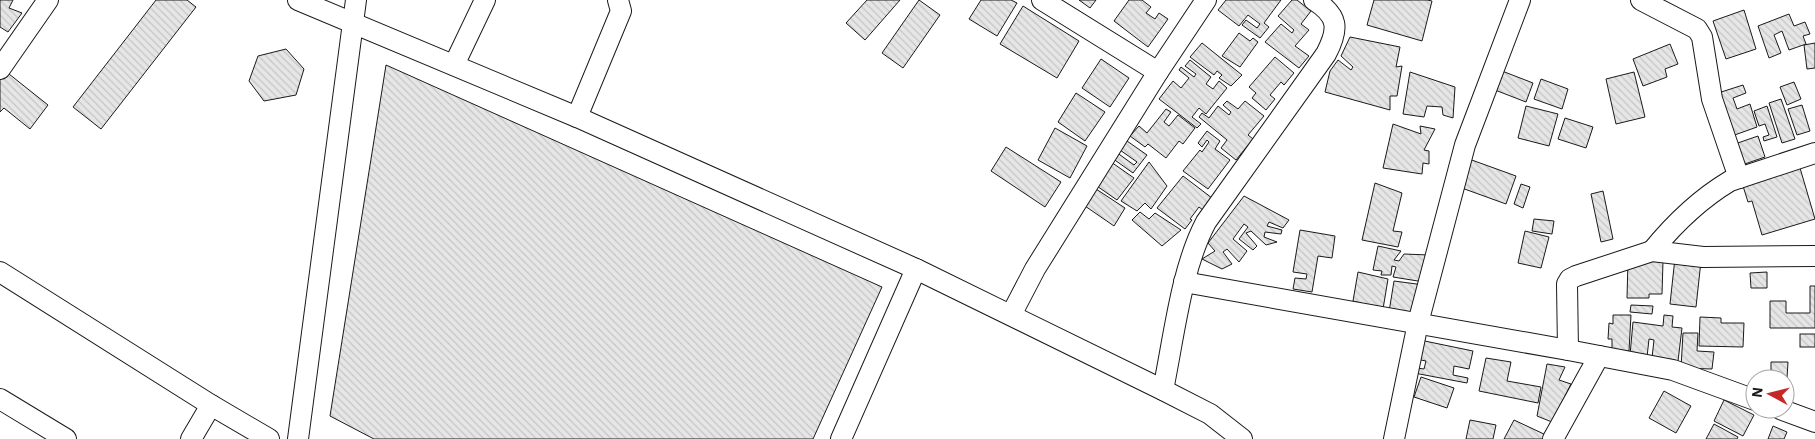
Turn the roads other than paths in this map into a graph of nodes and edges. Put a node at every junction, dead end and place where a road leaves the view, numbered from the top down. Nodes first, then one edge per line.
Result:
1 (48, 0) edge
2 (298, 0) edge
3 (356, 0) edge
4 (485, 0) edge
5 (618, 0) edge
6 (1042, 0) edge
7 (1206, 0) edge
8 (1314, 0) edge
9 (1520, 0) edge
10 (1641, 0) edge
11 (354, 23) junction
12 (4, 58) edge
13 (454, 64) junction
14 (1158, 72) junction
15 (577, 117) junction
16 (1815, 153) edge
17 (1739, 178) junction
18 (1652, 251) junction
19 (1815, 256) edge
20 (916, 269) junction
21 (0, 272) edge
22 (1184, 282) junction
23 (1011, 315) junction
24 (1418, 323) junction
25 (1568, 350) junction
26 (1599, 356) junction
27 (1163, 390) junction
28 (1745, 396) edge
29 (0, 399) edge
30 (211, 405) junction
31 (1795, 415) edge
32 (1815, 422) edge
33 (1232, 435) edge
34 (66, 439) edge
35 (191, 439) edge
36 (269, 439) edge
37 (298, 439) edge
38 (841, 439) edge
39 (1394, 439) edge
40 (1554, 439) edge

1 - 12 street
2 - 11 street
3 - 11 street
4 - 13 street
5 - 15 street
6 - 14 street
7 - 14 street
8 - 22 street
9 - 24 street
10 - 17 street
11 - 13 street
11 - 37 street
13 - 15 street
14 - 23 street
15 - 20 street
16 - 17 street
17 - 18 street
18 - 19 street
18 - 25 street
20 - 23 street
20 - 38 street
21 - 30 street
22 - 24 street
22 - 27 street
23 - 27 street
24 - 25 street
24 - 39 street
25 - 26 street
26 - 28 street
26 - 40 street
27 - 33 street
29 - 34 street
30 - 35 street
30 - 36 street
31 - 32 street

